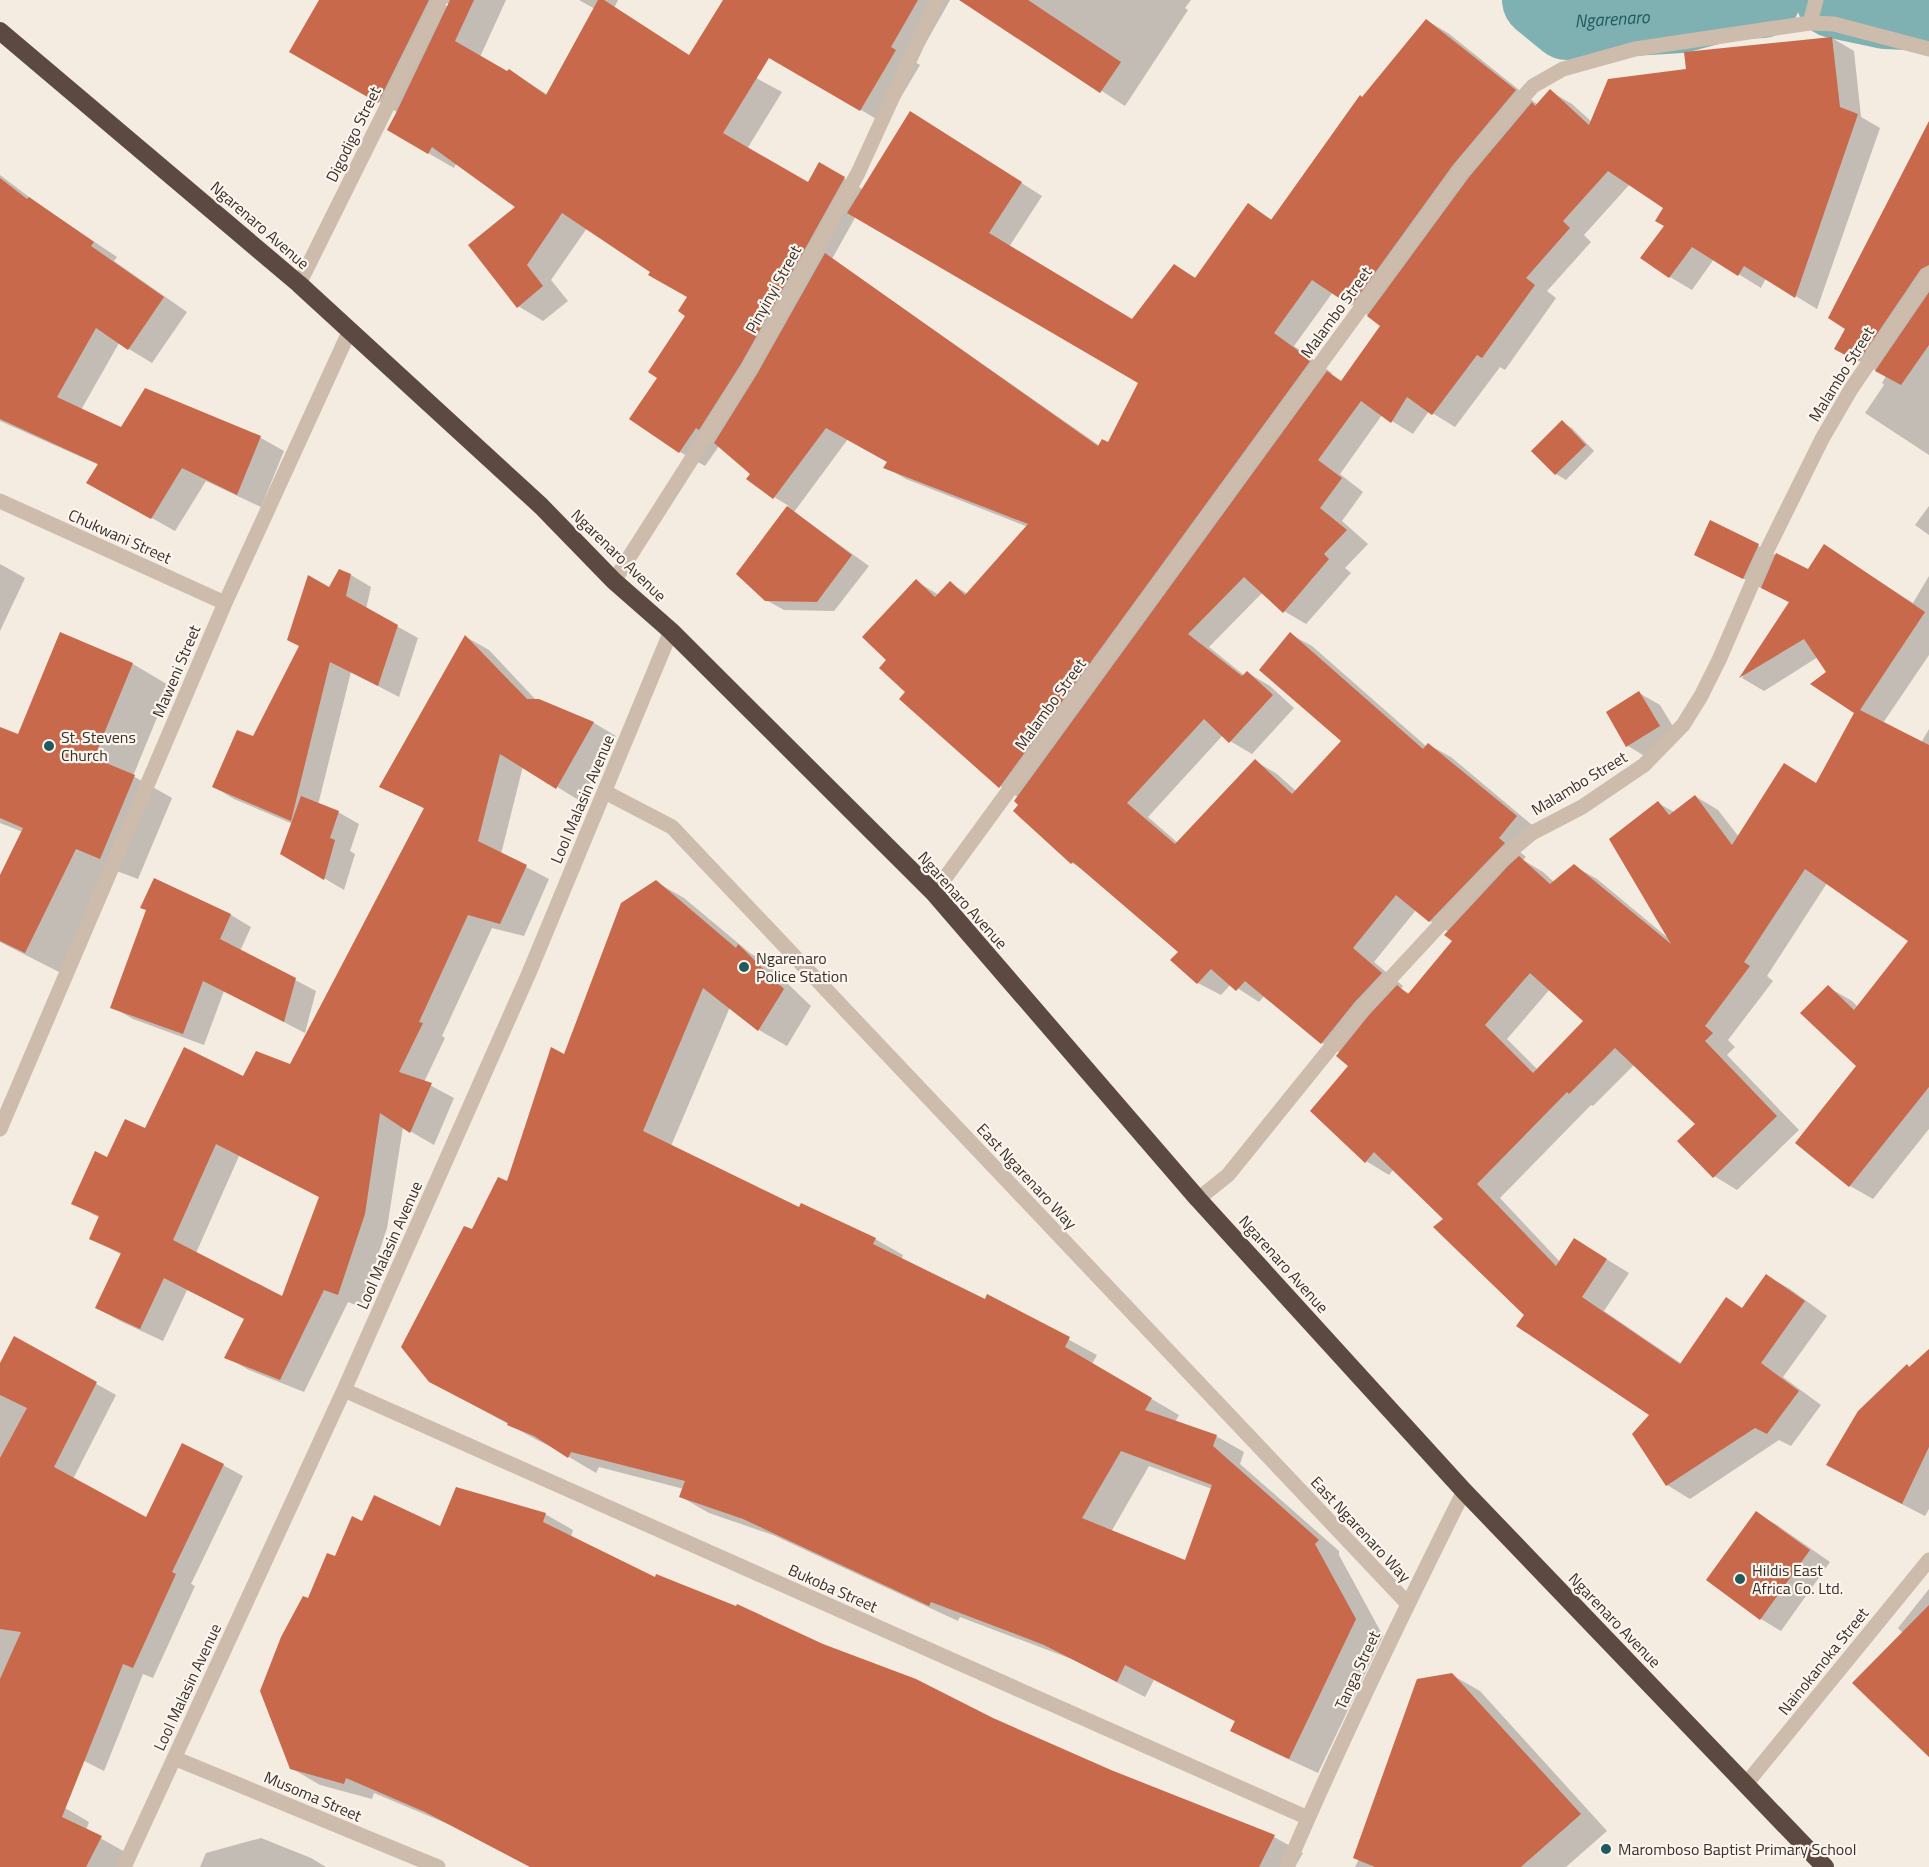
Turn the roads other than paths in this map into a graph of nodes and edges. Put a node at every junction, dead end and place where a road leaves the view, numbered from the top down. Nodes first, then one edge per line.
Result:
1 (440, 0) edge
2 (937, 0) edge
3 (1816, 0) edge
4 (1810, 23) junction
5 (0, 31) edge
6 (1929, 49) edge
7 (1929, 275) edge
8 (299, 284) junction
9 (350, 330) junction
10 (0, 501) edge
11 (614, 580) junction
12 (225, 603) junction
13 (671, 631) junction
14 (605, 792) junction
15 (934, 893) junction
16 (0, 1129) edge
17 (1198, 1199) junction
18 (344, 1390) junction
19 (1464, 1491) junction
20 (1929, 1560) edge
21 (1408, 1604) junction
22 (174, 1758) junction
23 (1746, 1784) junction
24 (1308, 1818) junction
25 (124, 1867) edge
26 (438, 1867) edge
27 (1287, 1867) edge
28 (1825, 1867) edge

1 - 8 street, Digodigo Street
2 - 11 street, Pinyinyi Street
3 - 4 street
4 - 6 street, Malambo Street
4 - 15 street, Malambo Street
5 - 8 highway, Ngarenaro Avenue
7 - 17 street, Malambo Street
8 - 9 highway, Ngarenaro Avenue
9 - 11 highway, Ngarenaro Avenue
9 - 12 street, Maweni Street
10 - 12 street, Chukwani Street
11 - 13 highway, Ngarenaro Avenue
12 - 16 street, Maweni Street
13 - 14 street, Lool Malasin Avenue
13 - 15 highway, Ngarenaro Avenue
14 - 18 street, Lool Malasin Avenue
14 - 21 street, East Ngarenaro Way
15 - 17 highway, Ngarenaro Avenue
17 - 19 highway, Ngarenaro Avenue
18 - 22 street, Lool Malasin Avenue
18 - 24 street, Bukoba Street
19 - 21 street, Tanga Street
19 - 23 highway, Ngarenaro Avenue
20 - 23 street, Nainokanoka Street
21 - 24 street, Tanga Street
22 - 25 street, Lool Malasin Avenue
22 - 26 street, Musoma Street
23 - 28 highway, Ngarenaro Avenue
24 - 27 street, Tanga Street

